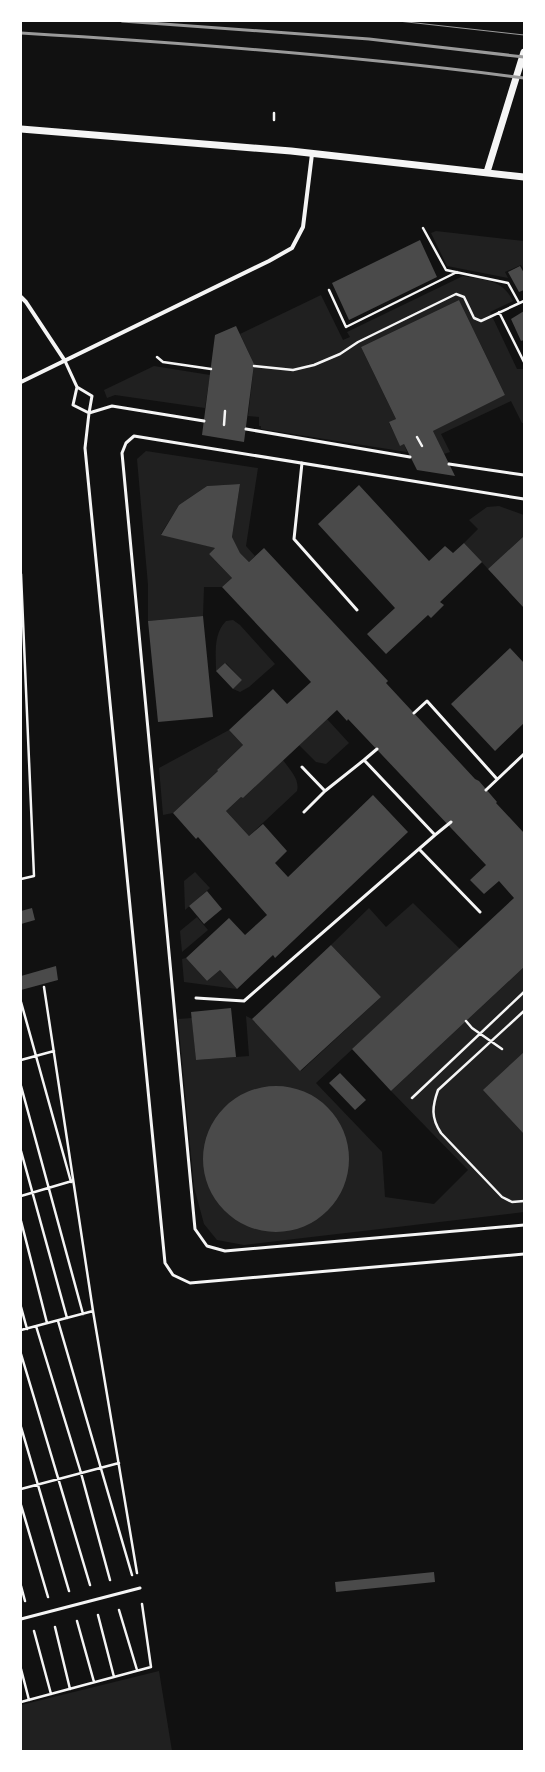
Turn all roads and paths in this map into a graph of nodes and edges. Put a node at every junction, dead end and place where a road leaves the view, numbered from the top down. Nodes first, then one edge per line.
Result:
1 (524, 52) edge
2 (274, 113) dead end
3 (274, 120) dead end
4 (21, 129) edge
5 (312, 154) junction
6 (487, 172) junction
7 (524, 177) edge
8 (423, 228) dead end
9 (457, 272) junction
10 (329, 290) dead end
11 (21, 297) edge
12 (524, 300) edge
13 (519, 303) junction
14 (499, 312) junction
15 (157, 357) dead end
16 (65, 361) junction
17 (524, 362) edge
18 (254, 366) dead end
19 (210, 369) dead end
20 (21, 382) edge
21 (77, 387) junction
22 (226, 411) dead end
23 (89, 413) junction
24 (204, 422) dead end
25 (224, 425) dead end
26 (246, 429) dead end
27 (410, 457) dead end
28 (302, 463) junction
29 (449, 464) dead end
30 (524, 475) edge
31 (524, 499) edge
32 (21, 574) edge
33 (357, 610) dead end
34 (414, 713) dead end
35 (376, 749) dead end
36 (524, 754) edge
37 (364, 760) junction
38 (302, 767) dead end
39 (497, 778) junction
40 (486, 790) dead end
41 (326, 791) junction
42 (304, 812) dead end
43 (451, 822) dead end
44 (435, 835) junction
45 (418, 849) junction
46 (21, 879) edge
47 (480, 912) dead end
48 (44, 987) dead end
49 (524, 992) edge
50 (196, 998) dead end
51 (21, 1002) edge
52 (524, 1011) edge
53 (466, 1021) dead end
54 (480, 1033) junction
55 (491, 1042) junction
56 (502, 1049) dead end
57 (54, 1051) junction
58 (36, 1056) junction
59 (21, 1060) edge
60 (21, 1086) edge
61 (412, 1098) dead end
62 (21, 1151) edge
63 (73, 1181) junction
64 (50, 1188) junction
65 (32, 1193) junction
66 (21, 1196) edge
67 (524, 1201) edge
68 (21, 1221) edge
69 (524, 1225) edge
70 (524, 1254) edge
71 (21, 1307) edge
72 (93, 1311) junction
73 (83, 1314) junction
74 (67, 1318) junction
75 (58, 1321) junction
76 (47, 1323) junction
77 (36, 1326) junction
78 (27, 1329) junction
79 (21, 1330) edge
80 (21, 1354) edge
81 (21, 1427) edge
82 (119, 1463) junction
83 (102, 1468) junction
84 (81, 1473) junction
85 (60, 1479) junction
86 (39, 1484) junction
87 (21, 1489) edge
88 (21, 1586) edge
89 (138, 1588) junction
90 (114, 1594) junction
91 (94, 1600) junction
92 (73, 1605) junction
93 (30, 1616) junction
94 (21, 1619) edge
95 (21, 1669) edge
96 (137, 1670) junction
97 (114, 1677) junction
98 (94, 1682) junction
99 (51, 1694) junction
100 (29, 1700) junction
101 (21, 1702) edge

1 - 6 street
2 - 3 path
4 - 5 street
5 - 6 street
5 - 16 street
6 - 7 street
8 - 9 path
9 - 10 path
9 - 13 path
11 - 16 street
12 - 13 path
13 - 14 path
14 - 17 path
14 - 18 path
15 - 19 path
16 - 20 street
16 - 21 lane
21 - 23 lane
21 - 23 lane
22 - 25 path
23 - 24 lane
23 - 70 lane
26 - 27 lane
28 - 31 lane
28 - 33 lane
28 - 69 lane
29 - 30 lane
32 - 46 path
34 - 39 lane
35 - 37 lane
36 - 39 lane
37 - 41 lane
37 - 44 lane
38 - 41 lane
39 - 40 lane
41 - 42 lane
43 - 44 lane
44 - 45 lane
45 - 47 lane
45 - 50 lane
48 - 57 path
49 - 54 path
51 - 58 path
52 - 55 path
53 - 54 path
54 - 55 path
54 - 61 path
55 - 56 path
55 - 67 path
57 - 58 path
57 - 63 path
58 - 59 path
58 - 63 path
60 - 64 path
62 - 65 path
63 - 64 path
63 - 72 path
64 - 65 path
64 - 73 path
65 - 66 path
65 - 74 path
68 - 76 path
71 - 78 path
72 - 73 path
72 - 82 path
73 - 74 path
74 - 75 path
75 - 76 path
75 - 83 path
76 - 77 path
77 - 78 path
77 - 84 path
78 - 79 path
80 - 85 path
81 - 86 path
82 - 83 path
82 - 89 path
83 - 84 path
83 - 89 path
84 - 85 path
84 - 90 path
85 - 86 path
85 - 91 path
86 - 87 path
86 - 92 path
88 - 93 path
89 - 90 lane
89 - 96 path
90 - 91 lane
90 - 96 path
91 - 92 lane
91 - 97 path
92 - 93 lane
92 - 98 path
93 - 94 lane
93 - 99 path
95 - 100 path
96 - 97 path
97 - 98 path
98 - 99 path
99 - 100 path
100 - 101 path

